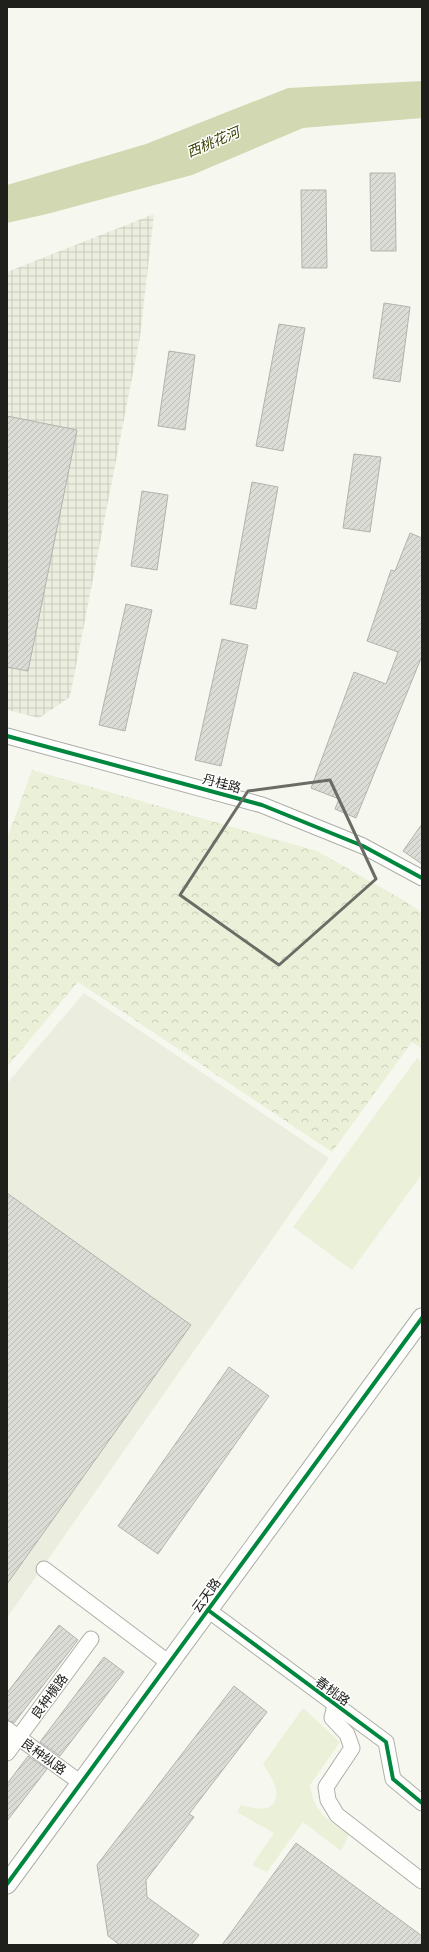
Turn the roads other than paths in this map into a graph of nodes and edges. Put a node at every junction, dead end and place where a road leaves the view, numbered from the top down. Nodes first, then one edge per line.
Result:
1 (7, 736) edge
2 (422, 878) edge
3 (422, 1318) edge
4 (44, 1569) dead end
5 (208, 1610) junction
6 (92, 1639) dead end
7 (169, 1663) junction
8 (335, 1705) junction
9 (13, 1734) edge
10 (7, 1753) edge
11 (81, 1783) junction
12 (422, 1803) edge
13 (422, 1880) edge
14 (7, 1884) edge

1 - 2 street, 丹桂路
3 - 5 street, 云天路
4 - 7 street
5 - 7 street, 云天路
5 - 8 street, 春桃路
6 - 9 street, 良种横路
7 - 11 street, 云天路
8 - 12 street, 春桃路
8 - 13 street
9 - 10 street, 良种横路
9 - 11 street, 良种纵路
11 - 14 street, 云天路

